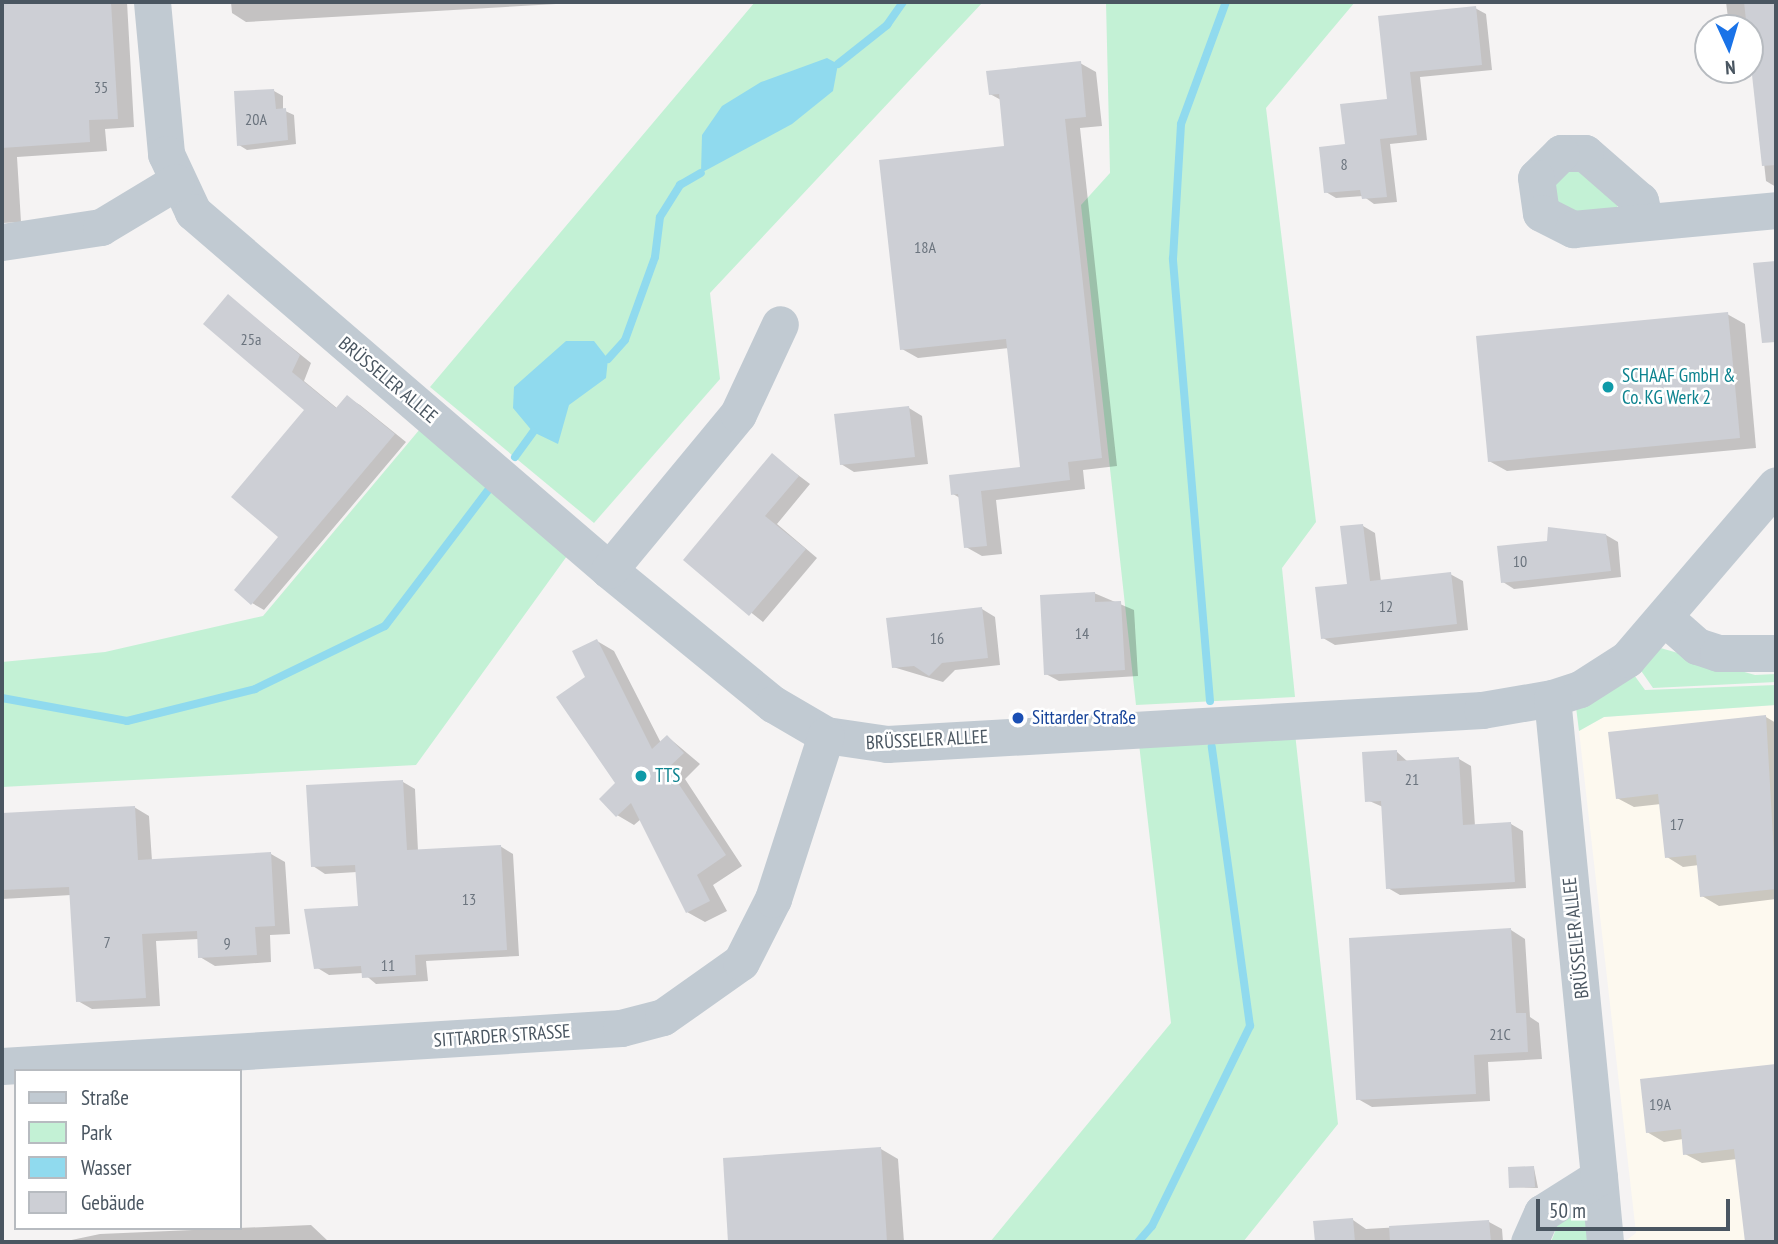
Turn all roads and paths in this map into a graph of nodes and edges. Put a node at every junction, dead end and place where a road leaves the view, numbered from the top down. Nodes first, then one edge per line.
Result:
1 (152, 2) edge
2 (176, 182) junction
3 (1776, 210) edge
4 (1644, 222) dead end
5 (2, 242) edge
6 (780, 324) dead end
7 (1776, 485) edge
8 (609, 570) junction
9 (1665, 618) junction
10 (1776, 653) edge
11 (1552, 698) junction
12 (827, 735) junction
13 (2, 1066) edge
14 (1599, 1177) junction
15 (1529, 1242) edge
16 (1605, 1242) edge

1 - 2 street, BRÜSSELER ALLEE
2 - 5 street
2 - 8 street, BRÜSSELER ALLEE
3 - 4 street
6 - 8 street
7 - 9 street, BRÜSSELER ALLEE
8 - 12 street, BRÜSSELER ALLEE
9 - 10 street
9 - 11 street, BRÜSSELER ALLEE
11 - 12 street, BRÜSSELER ALLEE
11 - 14 street, BRÜSSELER ALLEE
12 - 13 street, SITTARDER STRASSE
14 - 15 street
14 - 16 street, BRÜSSELER ALLEE

